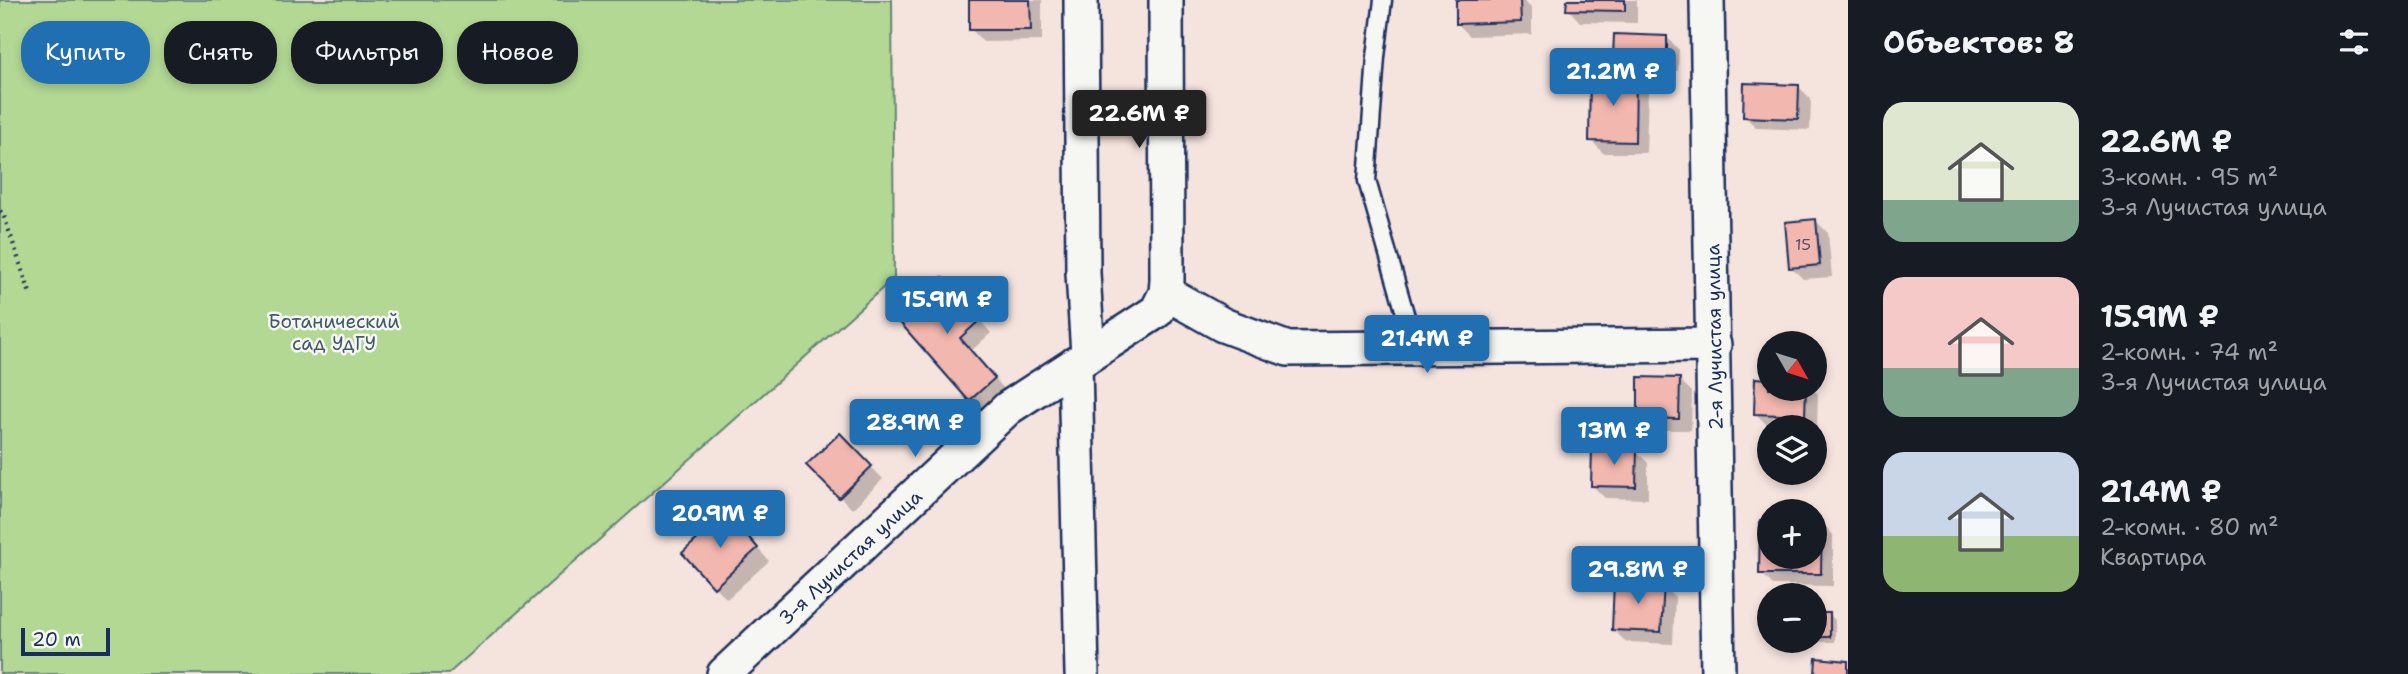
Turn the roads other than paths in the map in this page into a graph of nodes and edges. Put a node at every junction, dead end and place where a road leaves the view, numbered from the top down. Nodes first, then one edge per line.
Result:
1 (1080, 0) edge
2 (1166, 0) edge
3 (1383, 0) edge
4 (1707, 0) edge
5 (1166, 293) junction
6 (1714, 345) junction
7 (1415, 348) junction
8 (1082, 360) junction
9 (724, 674) edge
10 (1082, 674) edge
11 (1718, 674) edge

1 - 8 street
2 - 5 street
3 - 7 lane
4 - 6 street, 2-я Лучистая улица
5 - 7 street
5 - 8 street, 3-я Лучистая улица
6 - 7 street
6 - 11 street, 2-я Лучистая улица
8 - 9 street, 3-я Лучистая улица
8 - 10 street

